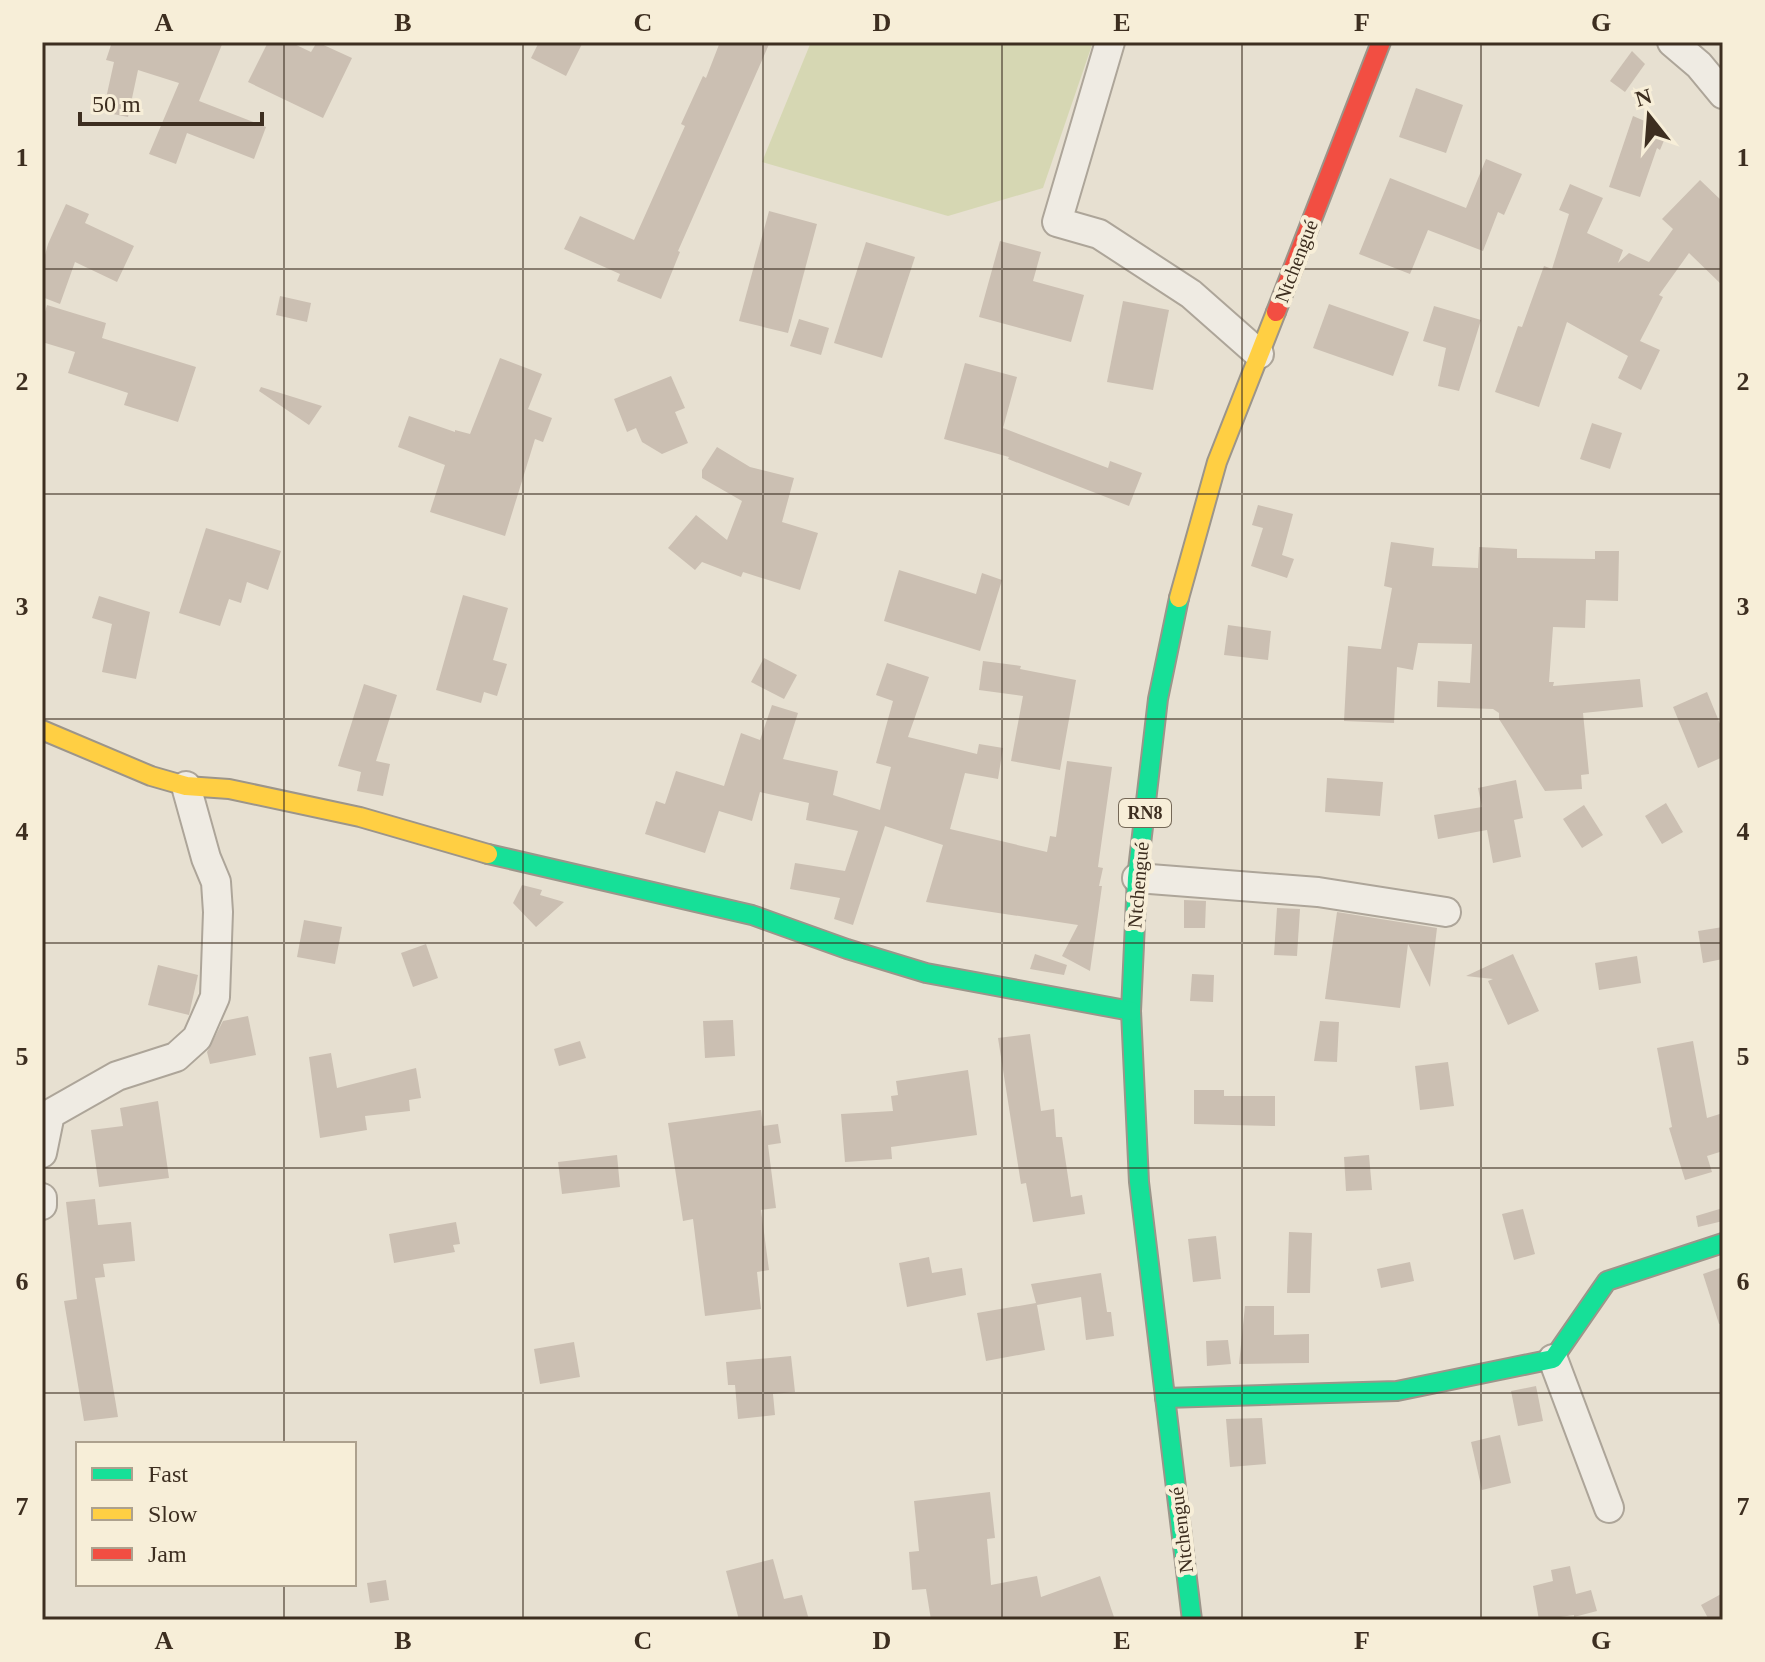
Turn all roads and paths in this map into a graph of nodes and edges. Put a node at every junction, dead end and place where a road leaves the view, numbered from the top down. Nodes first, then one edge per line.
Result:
1 (1110, 42) edge
2 (1381, 42) edge
3 (1672, 42) edge
4 (1723, 94) edge
5 (1259, 354) junction
6 (42, 730) edge
7 (186, 786) junction
8 (1137, 878) junction
9 (1446, 912) dead end
10 (1131, 1011) junction
11 (42, 1153) edge
12 (42, 1198) edge
13 (42, 1205) edge
14 (1723, 1243) edge
15 (1553, 1359) junction
16 (1165, 1398) junction
17 (1609, 1508) dead end
18 (1192, 1620) edge

1 - 5 street
2 - 5 street, Ntchengué / RN8
3 - 4 street
5 - 8 street, Ntchengué / RN8
6 - 7 street
7 - 10 street
7 - 11 street
8 - 9 street
8 - 10 street, Ntchengué / RN8
10 - 16 street, Ntchengué / RN8
12 - 13 street
14 - 15 street
15 - 16 street
15 - 17 street
16 - 18 street, Ntchengué / RN8

